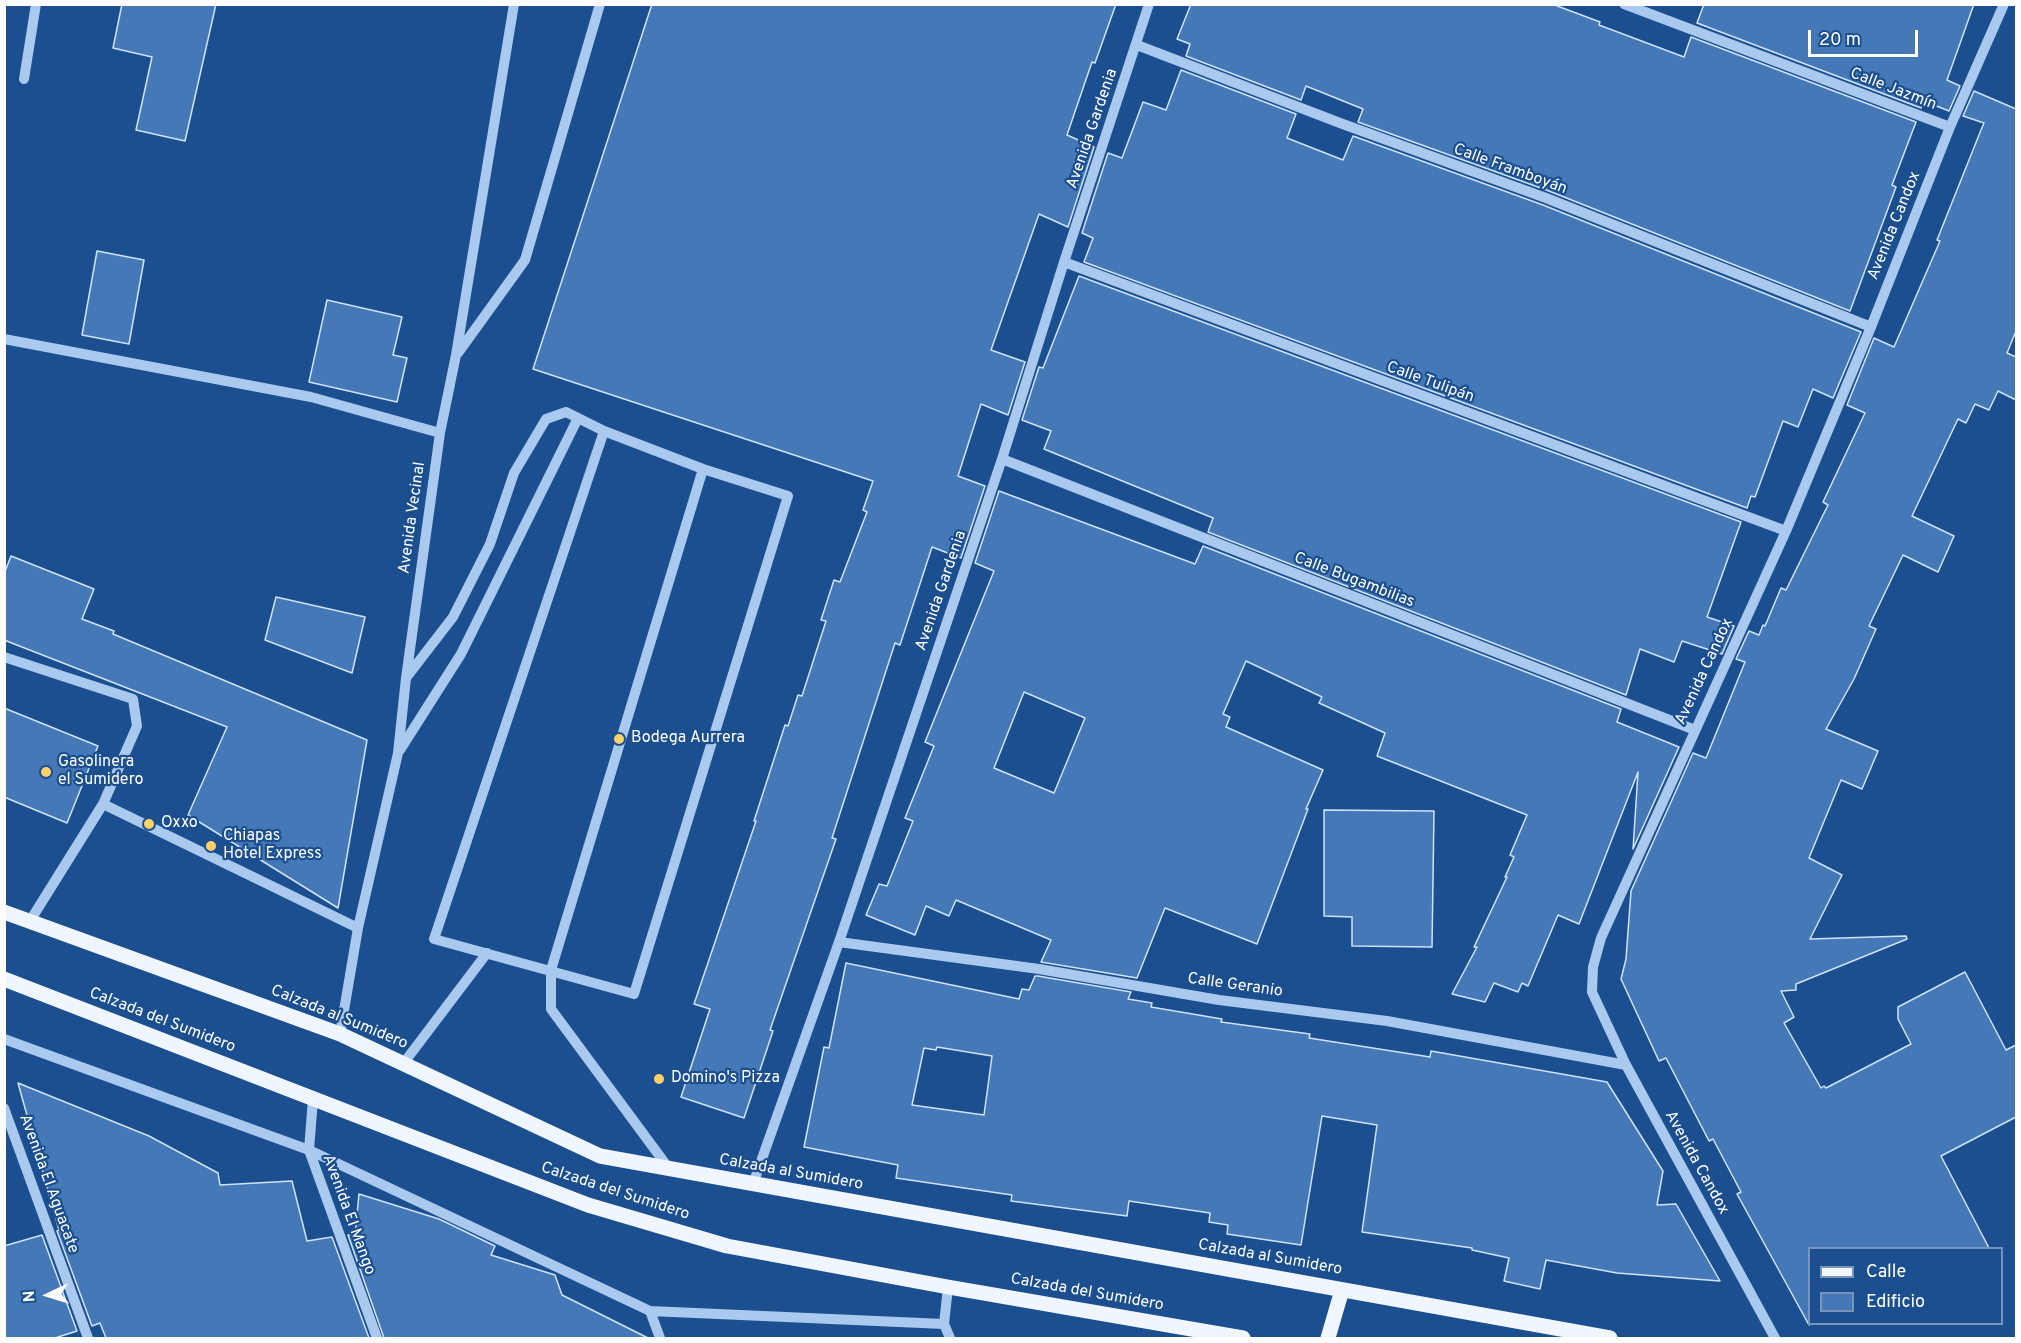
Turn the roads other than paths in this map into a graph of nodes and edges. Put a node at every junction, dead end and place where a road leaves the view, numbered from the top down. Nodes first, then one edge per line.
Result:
1 (36, 4) edge
2 (514, 4) edge
3 (600, 4) edge
4 (1149, 4) edge
5 (1624, 4) edge
6 (2004, 4) edge
7 (1137, 45) junction
8 (24, 79) dead end
9 (1950, 127) junction
10 (1064, 262) junction
11 (1871, 327) junction
12 (4, 339) edge
13 (456, 356) junction
14 (578, 418) junction
15 (604, 431) junction
16 (440, 433) junction
17 (1002, 459) junction
18 (703, 469) junction
19 (1785, 531) junction
20 (4, 657) edge
21 (406, 678) junction
22 (1695, 730) junction
23 (398, 753) junction
24 (103, 804) junction
25 (4, 912) edge
26 (30, 921) junction
27 (358, 928) junction
28 (839, 942) junction
29 (486, 953) junction
30 (551, 970) junction
31 (4, 979) edge
32 (340, 1034) junction
33 (4, 1039) edge
34 (403, 1064) junction
35 (1626, 1065) junction
36 (313, 1099) junction
37 (4, 1108) edge
38 (309, 1150) junction
39 (671, 1170) junction
40 (753, 1184) junction
41 (948, 1287) junction
42 (1342, 1290) junction
43 (650, 1311) junction
44 (944, 1324) junction
45 (88, 1338) edge
46 (376, 1338) edge
47 (660, 1338) edge
48 (950, 1338) edge
49 (1243, 1338) edge
50 (1328, 1338) edge
51 (1610, 1338) edge
52 (1775, 1338) edge

1 - 8 street
2 - 13 street, Avenida Vecinal
3 - 13 street
4 - 7 street, Avenida Gardenia
5 - 9 street, Calle Jazmín
6 - 9 street, Avenida Candox
7 - 10 street, Avenida Gardenia
7 - 11 street, Calle Framboyán
9 - 11 street, Avenida Candox
10 - 17 street, Avenida Gardenia
10 - 19 street, Calle Tulipán
11 - 19 street, Avenida Candox
12 - 16 street
13 - 16 street, Avenida Vecinal
14 - 15 street
14 - 21 street
14 - 23 street
15 - 18 street
15 - 29 street
16 - 21 street, Avenida Vecinal
17 - 22 street, Calle Bugambilias
17 - 28 street, Avenida Gardenia
18 - 30 street
18 - 30 street
19 - 22 street, Avenida Candox
20 - 24 street
21 - 23 street, Avenida Vecinal
22 - 35 street, Avenida Candox
23 - 27 street, Avenida Vecinal
24 - 26 street
24 - 27 street
25 - 26 main road, Calzada al Sumidero
26 - 32 main road, Calzada al Sumidero
27 - 32 street, Avenida Vecinal
28 - 35 street, Calle Geranio
28 - 40 street, Avenida Gardenia
29 - 30 street
29 - 34 street
30 - 39 street
31 - 36 main road, Calzada del Sumidero
32 - 34 main road, Calzada al Sumidero
33 - 38 street
34 - 39 main road, Calzada al Sumidero
35 - 52 street, Avenida Candox
36 - 38 street, Avenida El Mango
36 - 41 main road, Calzada del Sumidero
37 - 45 street, Avenida El Aguacate
38 - 43 street
38 - 46 street, Avenida El Mango
39 - 40 main road, Calzada al Sumidero
40 - 42 main road, Calzada al Sumidero
41 - 44 street
41 - 49 main road, Calzada del Sumidero
42 - 50 main road
42 - 51 main road, Calzada al Sumidero
43 - 44 street
43 - 47 street
44 - 48 street

